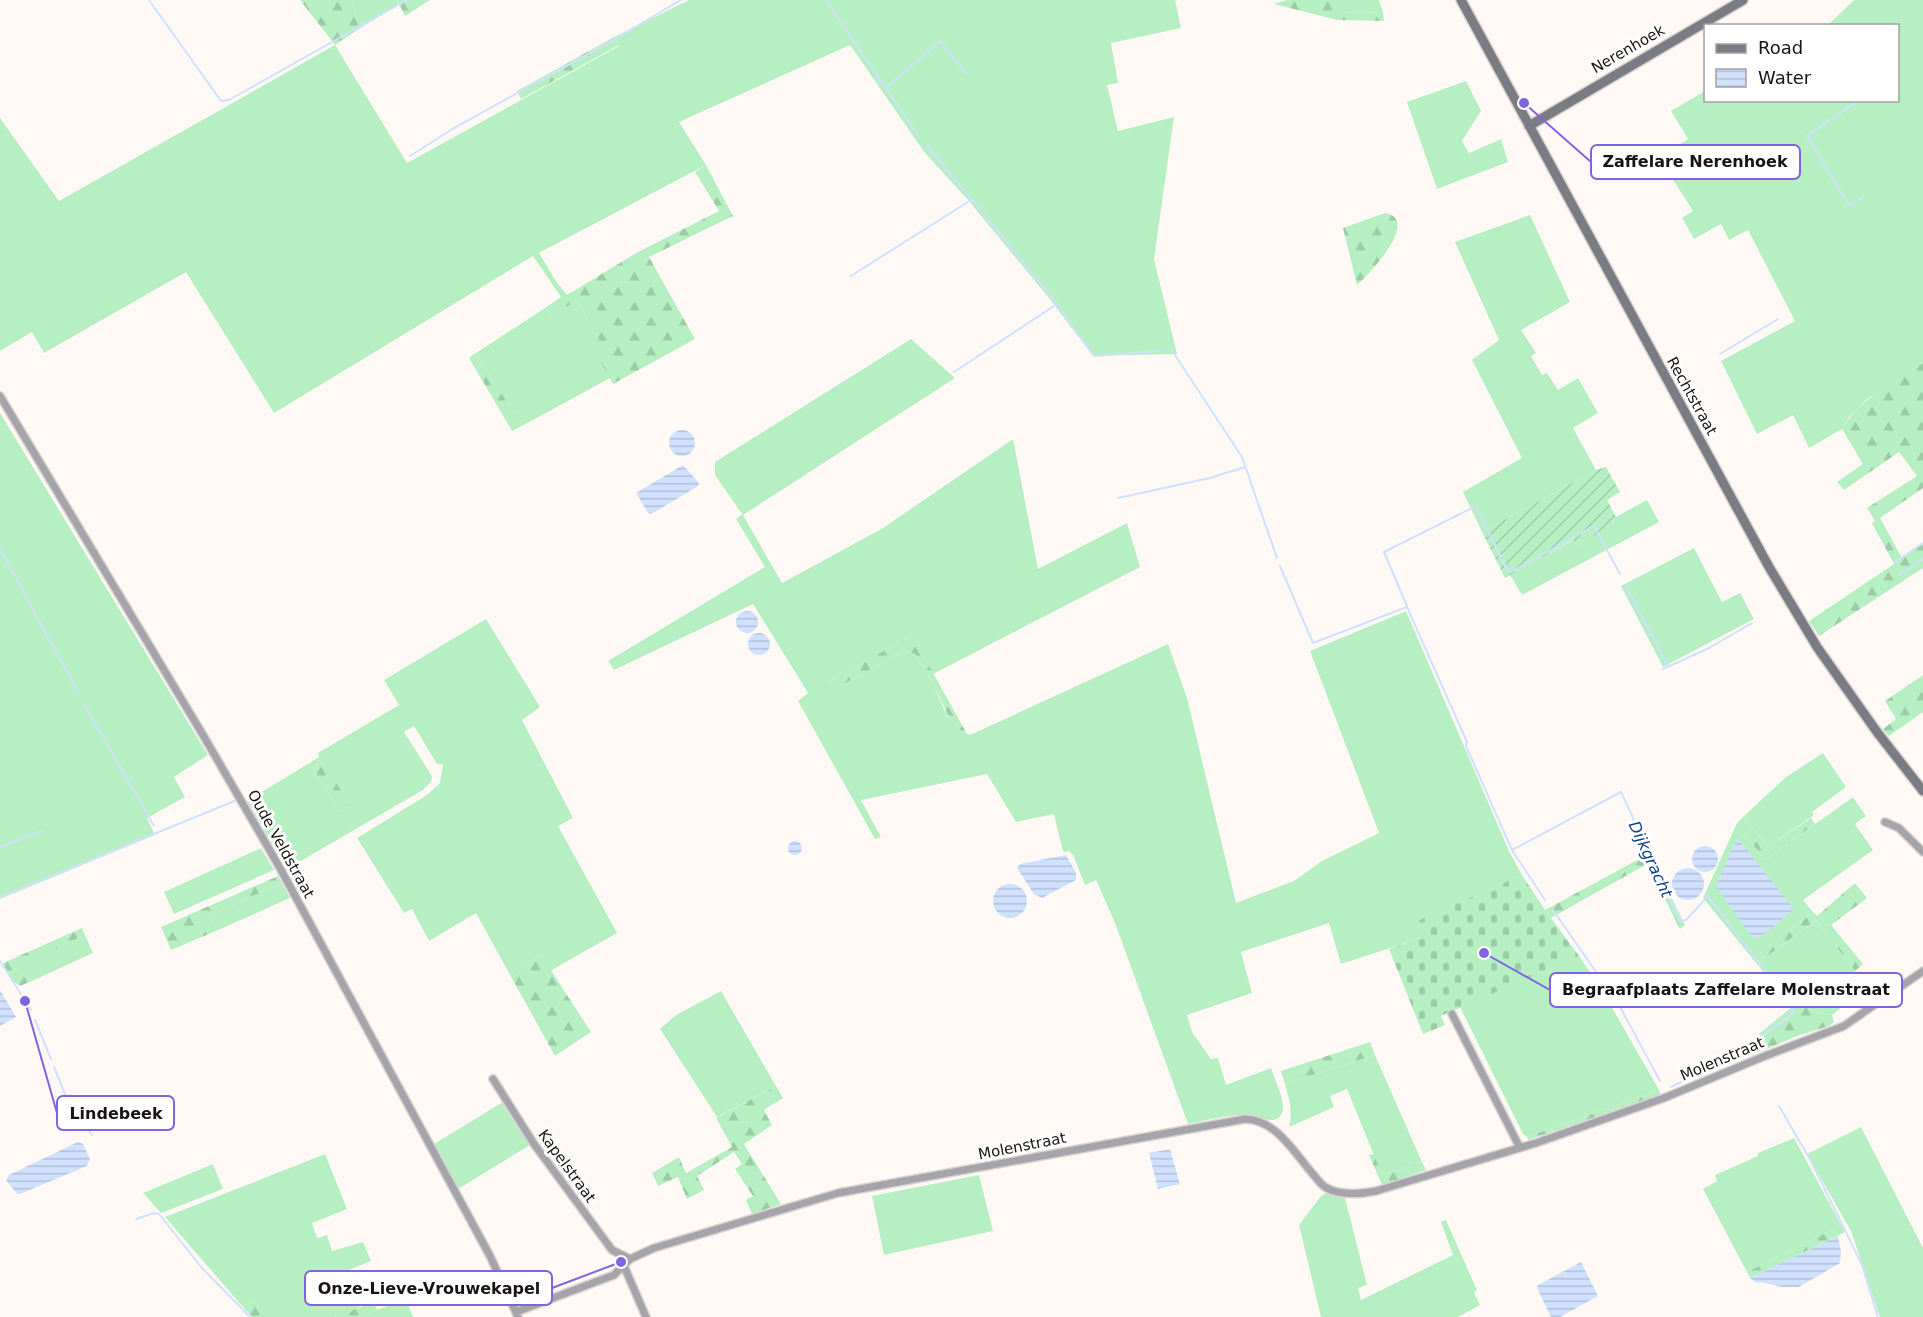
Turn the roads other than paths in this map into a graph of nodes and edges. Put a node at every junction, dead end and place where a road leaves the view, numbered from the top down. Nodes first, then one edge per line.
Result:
1 (1461, 0) edge
2 (1743, 0) edge
3 (1529, 126) junction
4 (0, 396) edge
5 (1923, 791) edge
6 (1885, 822) dead end
7 (1923, 852) edge
8 (1923, 971) edge
9 (1452, 1014) dead end
10 (492, 1079) dead end
11 (1520, 1148) junction
12 (630, 1259) junction
13 (624, 1266) junction
14 (517, 1315) edge
15 (646, 1317) edge

1 - 3 street, Rechtstraat
2 - 3 street, Nerenhoek
3 - 5 street, Rechtstraat
4 - 14 street, Oude Veldstraat
6 - 7 street
8 - 11 street, Molenstraat
9 - 11 street
10 - 12 street, Kapelstraat
11 - 12 street, Molenstraat
12 - 13 street, Molenstraat
13 - 14 street, Molenstraat
13 - 15 street

